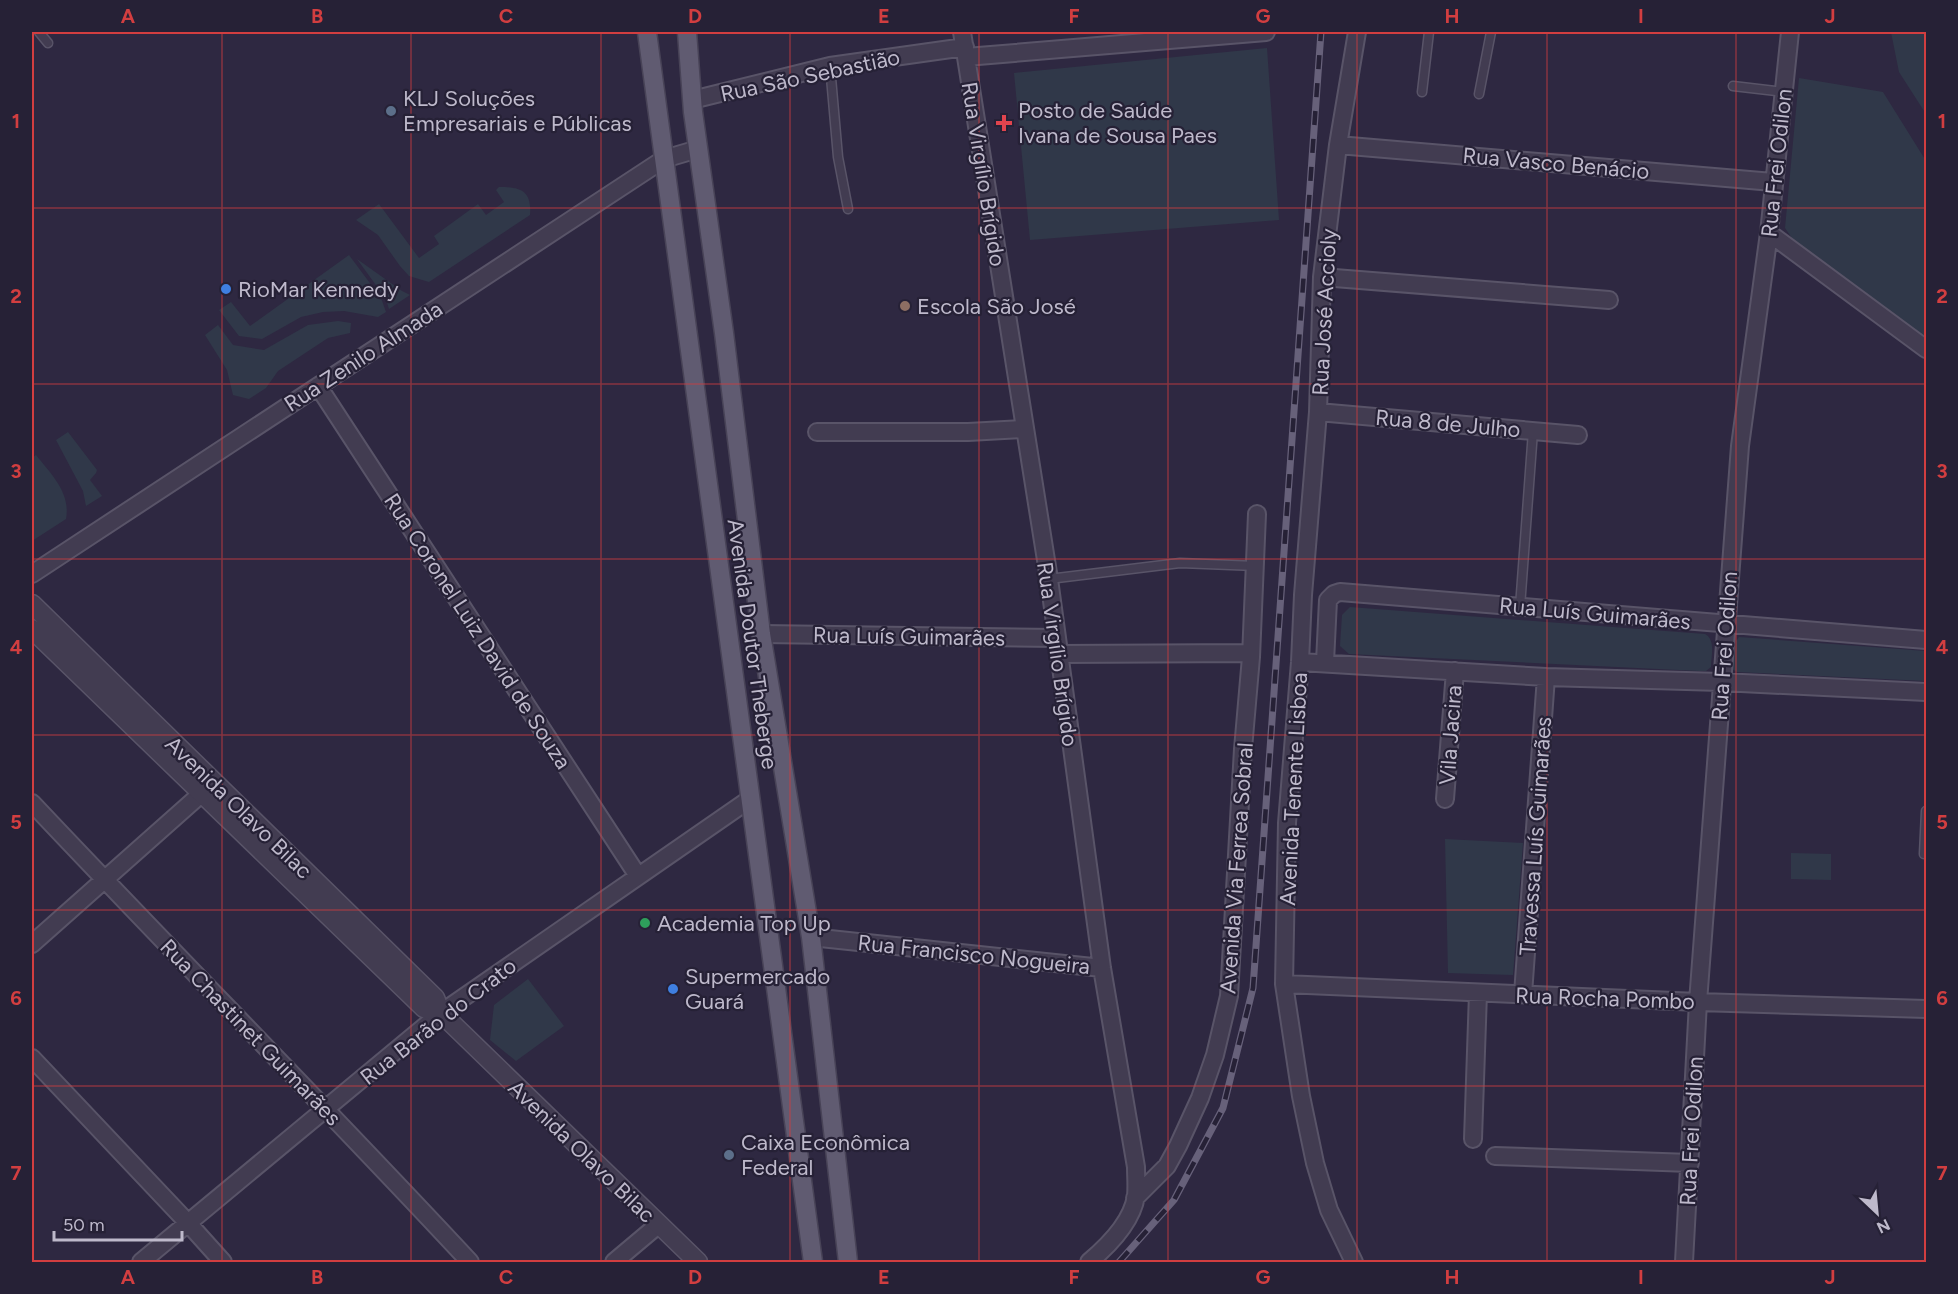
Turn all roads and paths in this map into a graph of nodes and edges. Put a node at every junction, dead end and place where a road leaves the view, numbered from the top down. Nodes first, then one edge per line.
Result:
1 (39, 32) edge
2 (647, 32) edge
3 (687, 32) edge
4 (1266, 32) edge
5 (1357, 32) edge
6 (1429, 32) edge
7 (1491, 32) edge
8 (1790, 32) edge
9 (48, 43) dead end
10 (964, 45) edge
11 (830, 66) junction
12 (1733, 86) dead end
13 (1422, 92) dead end
14 (1784, 92) junction
15 (1479, 94) dead end
16 (692, 100) junction
17 (1338, 145) junction
18 (698, 149) junction
19 (664, 159) junction
20 (1773, 182) junction
21 (848, 209) dead end
22 (1769, 233) junction
23 (1322, 278) junction
24 (1609, 300) dead end
25 (1926, 349) edge
26 (318, 386) junction
27 (1318, 412) junction
28 (1024, 429) junction
29 (1533, 431) junction
30 (817, 432) dead end
31 (1578, 435) dead end
32 (1257, 514) dead end
33 (1256, 566) junction
34 (32, 574) edge
35 (1049, 579) junction
36 (1303, 595) joint
37 (32, 604) edge
38 (1520, 607) junction
39 (1725, 624) junction
40 (32, 629) edge
41 (762, 640) junction
42 (1926, 640) edge
43 (1057, 646) junction
44 (730, 651) junction
45 (1251, 653) junction
46 (1300, 662) junction
47 (1324, 662) junction
48 (1455, 671) junction
49 (1546, 677) junction
50 (1721, 682) junction
51 (1926, 692) edge
52 (201, 794) junction
53 (750, 799) junction
54 (1445, 799) dead end
55 (32, 803) edge
56 (1926, 811) edge
57 (1924, 854) dead end
58 (638, 876) junction
59 (105, 881) junction
60 (812, 937) junction
61 (32, 944) edge
62 (1102, 968) junction
63 (1284, 984) junction
64 (1478, 993) junction
65 (1523, 994) junction
66 (1698, 1002) junction
67 (1926, 1009) edge
68 (441, 1013) junction
69 (32, 1058) edge
70 (326, 1109) junction
71 (1473, 1139) dead end
72 (1495, 1156) dead end
73 (1690, 1163) junction
74 (1135, 1198) junction
75 (188, 1223) junction
76 (658, 1225) junction
77 (141, 1263) edge
78 (223, 1263) edge
79 (470, 1263) edge
80 (614, 1263) edge
81 (698, 1263) edge
82 (813, 1263) edge
83 (848, 1263) edge
84 (1089, 1263) edge
85 (1354, 1263) edge
86 (1684, 1263) edge

1 - 9 lane
2 - 19 main road, Avenida Doutor Theberge
3 - 16 main road, Avenida Doutor Theberge
4 - 10 street, Rua São Sebastião
5 - 17 street, Rua José Accioly
6 - 13 lane
7 - 15 lane
8 - 14 street, Rua Frei Odilon
10 - 11 street, Rua São Sebastião
10 - 28 street, Rua Virgílio Brígido
11 - 16 street, Rua São Sebastião
11 - 21 lane
12 - 14 lane
14 - 20 street, Rua Frei Odilon
16 - 18 main road, Avenida Doutor Theberge
17 - 20 street, Rua Vasco Benácio
17 - 23 street, Rua José Accioly
18 - 19 street, Rua Zenilo Almada
18 - 41 main road, Avenida Doutor Theberge
19 - 26 street, Rua Zenilo Almada
19 - 44 main road, Avenida Doutor Theberge
20 - 22 street, Rua Frei Odilon
22 - 25 street
22 - 39 street, Rua Frei Odilon
23 - 24 street
23 - 27 street, Rua José Accioly
26 - 34 street, Rua Zenilo Almada
26 - 58 street, Rua Coronel Luiz David de Souza
27 - 29 street, Rua 8 de Julho
27 - 36 street, Rua José Accioly
28 - 30 street
28 - 35 street, Rua Virgílio Brígido
29 - 31 street, Rua 8 de Julho
29 - 38 lane
32 - 33 street, Avenida Via Ferrea Sobral
33 - 35 lane
33 - 45 street, Avenida Via Ferrea Sobral
35 - 43 street, Rua Virgílio Brígido
36 - 46 street, Avenida Tenente Lisboa
37 - 68 street, Avenida Olavo Bilac
38 - 39 street, Rua Luís Guimarães
38 - 47 street, Rua Luís Guimarães
39 - 42 street, Rua Luís Guimarães
39 - 50 street, Rua Frei Odilon
40 - 52 street, Avenida Olavo Bilac
41 - 43 street, Rua Luís Guimarães
41 - 44 main road
41 - 60 main road, Avenida Doutor Theberge
43 - 45 street, Rua Luís Guimarães
43 - 62 street, Rua Virgílio Brígido
44 - 53 main road, Avenida Doutor Theberge
45 - 74 street, Avenida Via Ferrea Sobral
46 - 47 street
46 - 63 street, Avenida Tenente Lisboa
47 - 48 street
48 - 49 street
48 - 54 street, Vila Jacira
49 - 50 street
49 - 65 street, Travessa Luís Guimarães
50 - 51 street
50 - 66 street, Rua Frei Odilon
52 - 59 street
52 - 68 street, Avenida Olavo Bilac
53 - 58 street, Rua Barão do Crato
53 - 82 main road, Avenida Doutor Theberge
55 - 59 street, Rua Chastinet Guimarães
56 - 57 lane
58 - 68 street, Rua Barão do Crato
59 - 61 street
59 - 70 street, Rua Chastinet Guimarães
60 - 62 street, Rua Francisco Nogueira
60 - 83 main road, Avenida Doutor Theberge
62 - 74 street, Rua Virgílio Brígido
63 - 64 street, Rua Rocha Pombo
63 - 85 street, Avenida Tenente Lisboa
64 - 65 street, Rua Rocha Pombo
64 - 71 street
65 - 66 street, Rua Rocha Pombo
66 - 67 street, Rua Rocha Pombo
66 - 73 street, Rua Frei Odilon
68 - 70 street, Rua Barão do Crato
68 - 76 street, Avenida Olavo Bilac
69 - 75 street
70 - 75 street, Rua Barão do Crato
70 - 79 street, Rua Chastinet Guimarães
72 - 73 street
73 - 86 street, Rua Frei Odilon
74 - 84 street, Rua Virgílio Brígido
75 - 77 street, Rua Barão do Crato
75 - 78 street
76 - 80 street
76 - 81 street, Avenida Olavo Bilac

